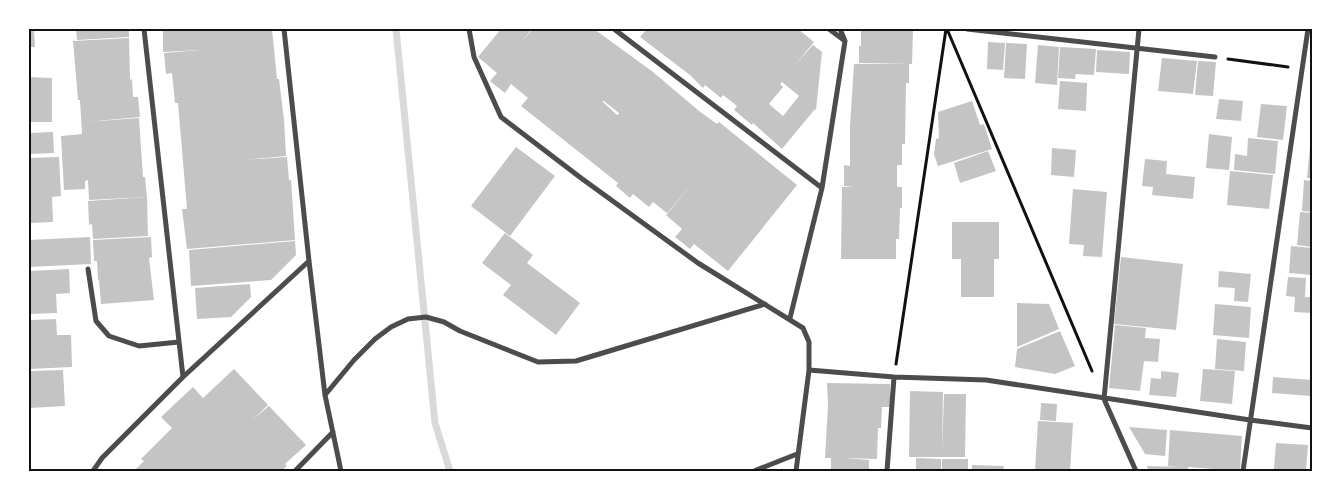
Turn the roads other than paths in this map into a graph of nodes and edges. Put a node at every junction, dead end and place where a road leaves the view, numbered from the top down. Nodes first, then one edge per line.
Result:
1 (144, 29) edge
2 (284, 29) edge
3 (469, 29) edge
4 (614, 29) edge
5 (829, 29) edge
6 (840, 29) edge
7 (967, 29) edge
8 (972, 29) edge
9 (1139, 29) edge
10 (1308, 29) edge
11 (845, 41) junction
12 (1137, 48) junction
13 (1215, 57) road end
14 (822, 188) junction
15 (309, 261) junction
16 (88, 269) dead end
17 (765, 304) junction
18 (790, 318) junction
19 (179, 342) junction
20 (809, 370) junction
21 (183, 377) junction
22 (894, 377) junction
23 (325, 395) junction
24 (1104, 399) junction
25 (1250, 420) junction
26 (1312, 428) edge
27 (333, 432) junction
28 (797, 454) junction
29 (93, 471) edge
30 (295, 471) edge
31 (341, 471) edge
32 (756, 471) edge
33 (796, 471) edge
34 (888, 471) edge
35 (1136, 471) edge
36 (1243, 471) edge

1 - 19 street
2 - 15 street
3 - 17 street
4 - 14 street
5 - 11 street
6 - 11 street
7 - 8 street
8 - 12 street
9 - 12 street
10 - 25 street
11 - 14 street
12 - 13 street
12 - 24 street
14 - 18 street
15 - 21 street
15 - 23 street
16 - 19 street
17 - 18 street
17 - 23 street
18 - 20 street
19 - 21 street
20 - 22 street
20 - 28 street
21 - 29 street
22 - 24 street
22 - 34 street
23 - 27 street
24 - 25 street
24 - 35 street
25 - 26 street
25 - 36 street
27 - 30 street
27 - 31 street
28 - 32 street
28 - 33 street

